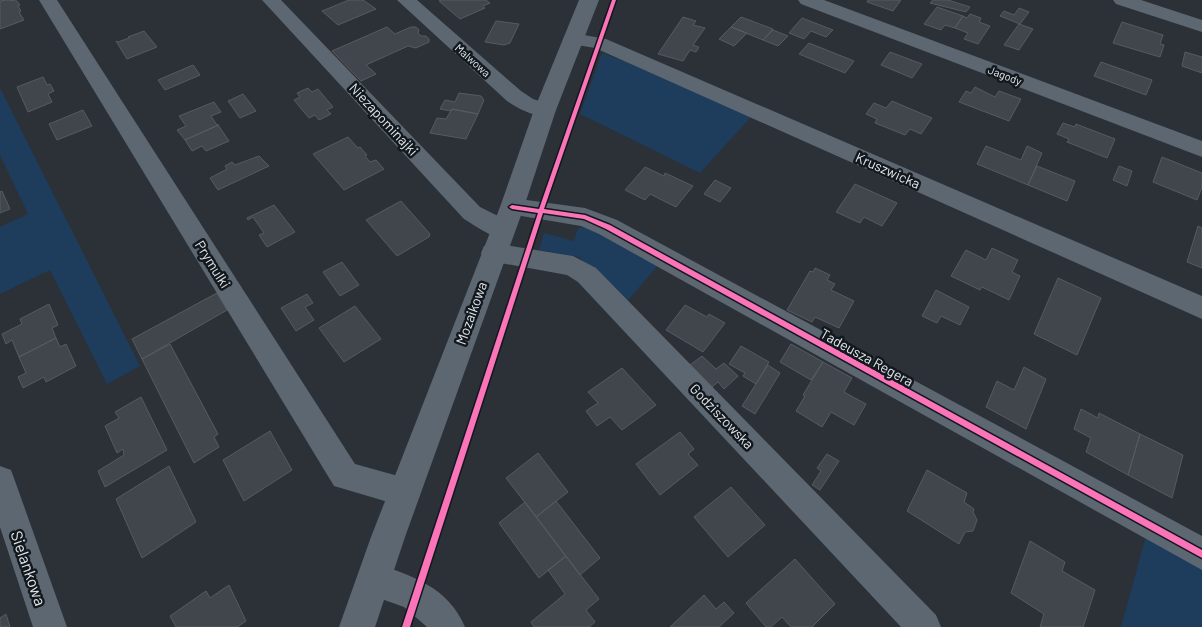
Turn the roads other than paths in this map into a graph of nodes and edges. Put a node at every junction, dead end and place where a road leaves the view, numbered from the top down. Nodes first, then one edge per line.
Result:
1 (48, 0) edge
2 (271, 0) edge
3 (406, 0) edge
4 (589, 0) edge
5 (807, 0) edge
6 (1122, 0) edge
7 (1202, 26) edge
8 (573, 39) junction
9 (545, 110) junction
10 (1202, 149) edge
11 (502, 230) junction
12 (1202, 308) edge
13 (0, 481) edge
14 (405, 492) junction
15 (1202, 554) edge
16 (374, 580) junction
17 (50, 627) edge
18 (357, 627) edge
19 (448, 627) edge
20 (924, 627) edge

1 - 14 street, Prymulki
2 - 11 street, Niezapominajki
3 - 9 street, Malwowa
4 - 8 street, Mozaikowa
5 - 10 street, Jagody
6 - 7 street
8 - 9 street, Mozaikowa
8 - 12 street, Kruszwicka
9 - 11 street, Mozaikowa
11 - 14 street, Mozaikowa
11 - 15 street, Tadeusza Regera
11 - 20 street, Godziszowska
13 - 17 street, Sielankowa
14 - 16 street, Mozaikowa
16 - 18 street, Mozaikowa
16 - 19 street

